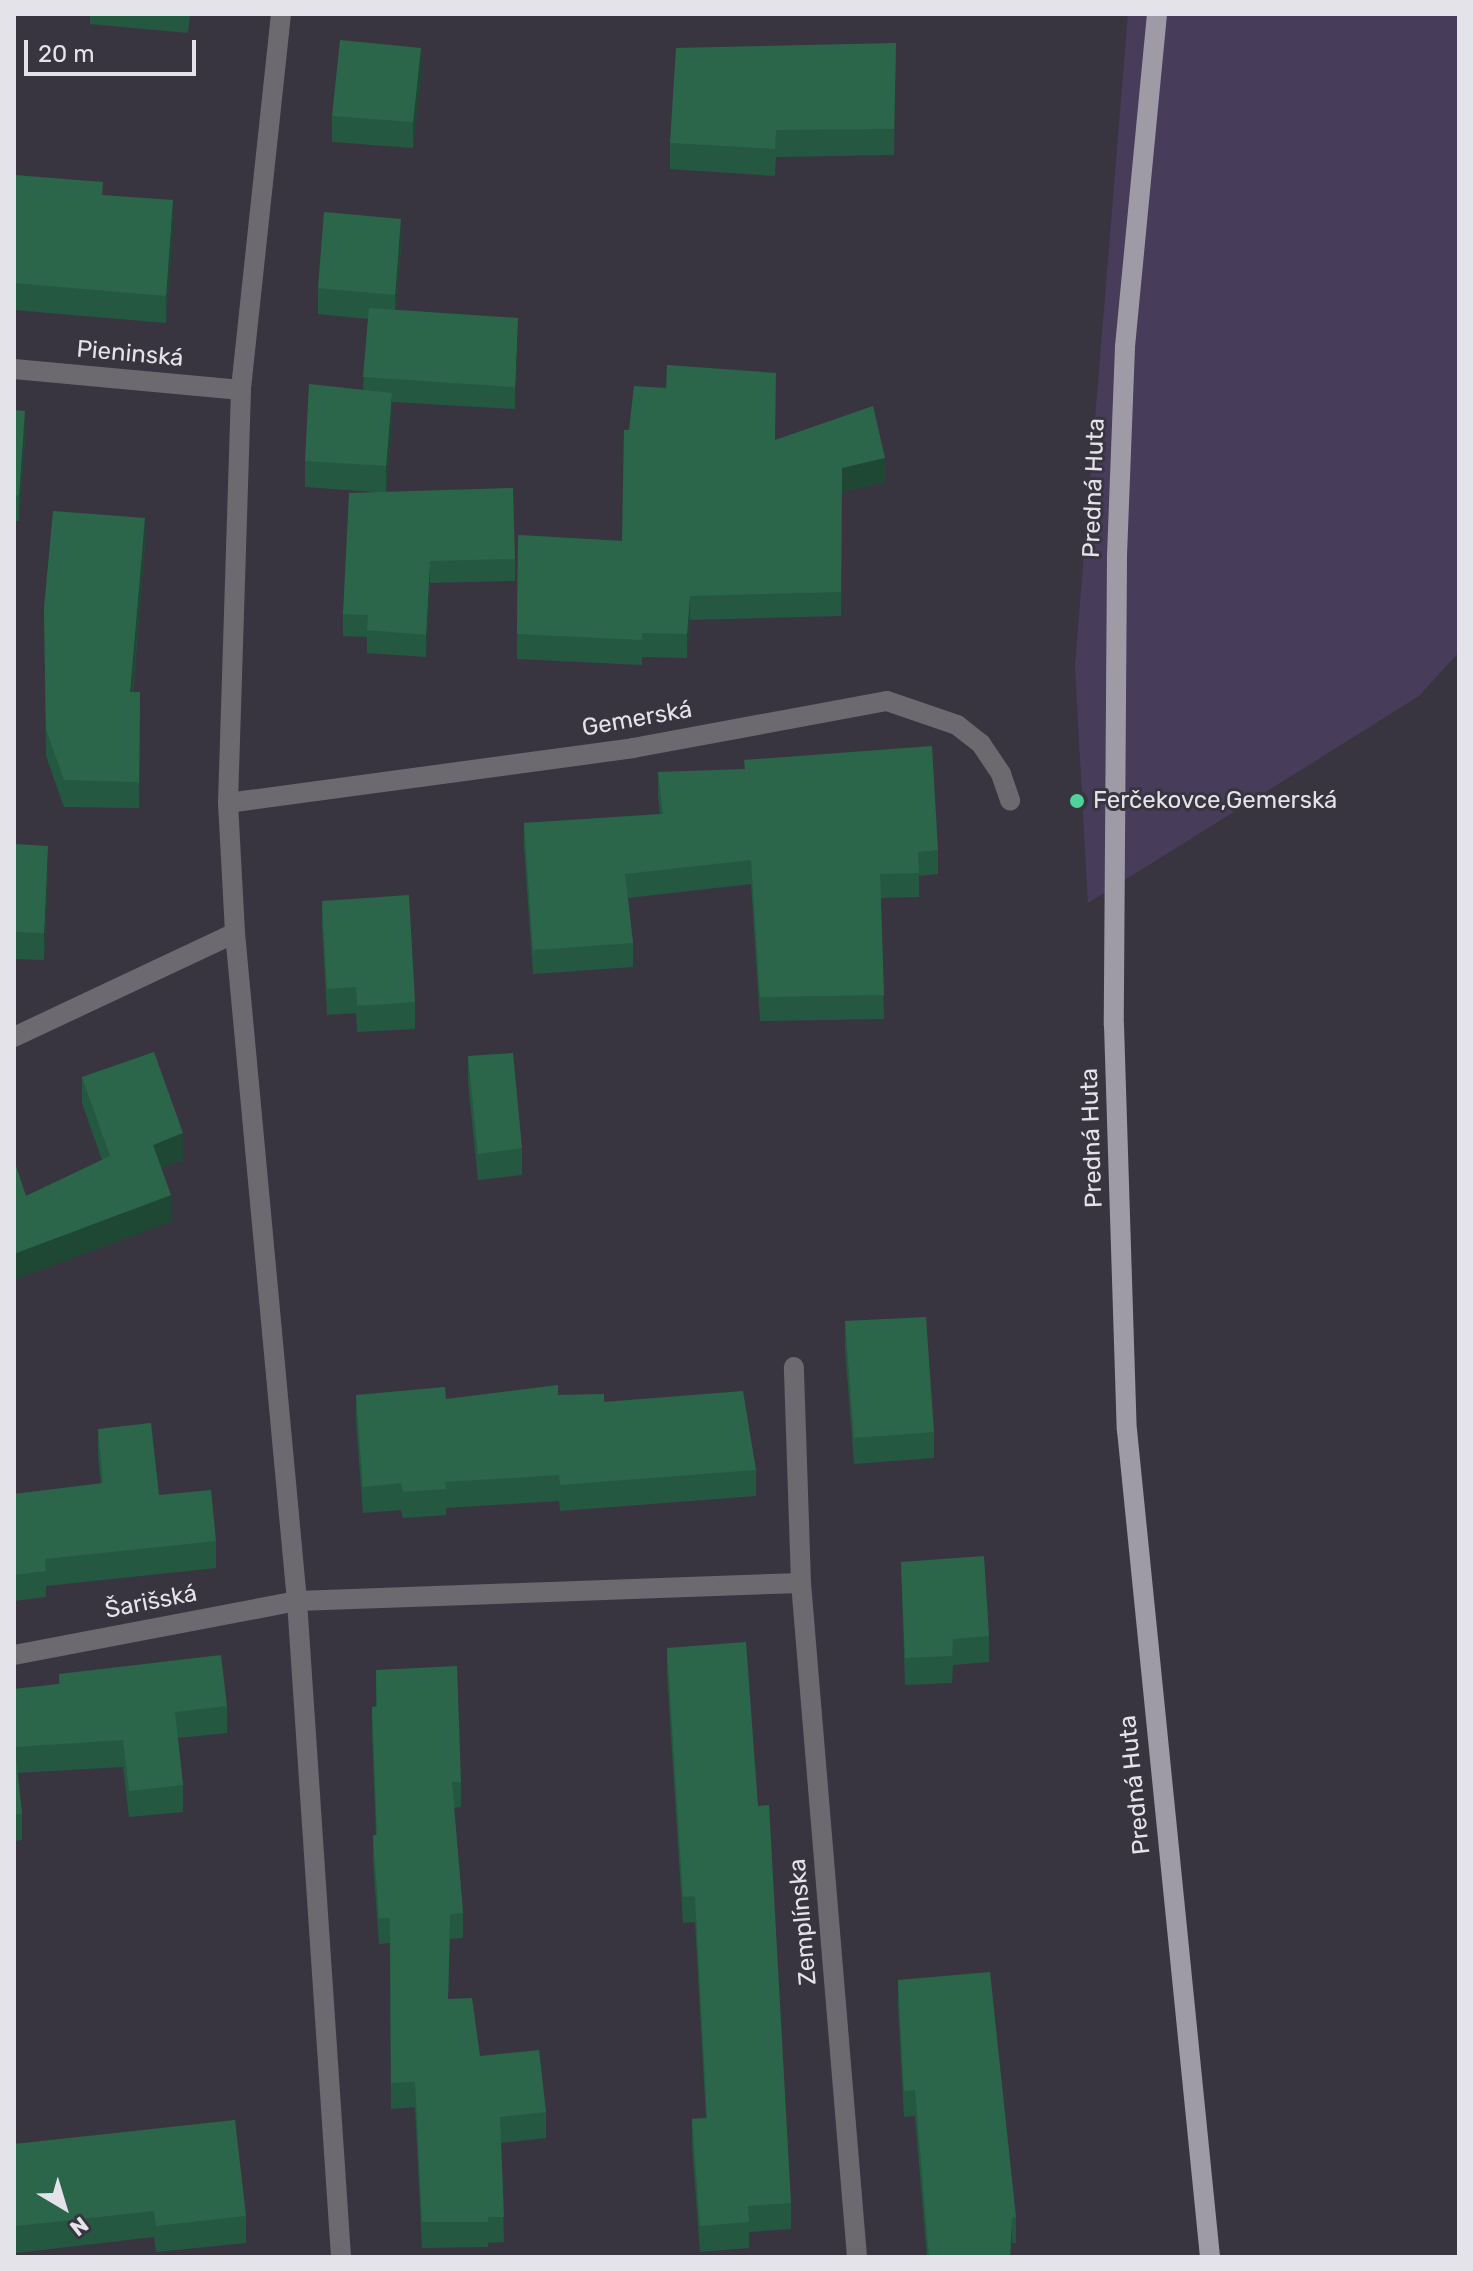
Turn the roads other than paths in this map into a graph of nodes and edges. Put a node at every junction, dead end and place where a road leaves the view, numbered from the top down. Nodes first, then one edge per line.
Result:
1 (281, 14) edge
2 (1157, 14) edge
3 (14, 369) edge
4 (241, 390) junction
5 (1010, 800) dead end
6 (228, 803) junction
7 (235, 933) junction
8 (14, 1037) edge
9 (794, 1367) dead end
10 (801, 1583) junction
11 (297, 1601) junction
12 (14, 1655) edge
13 (341, 2257) edge
14 (857, 2257) edge
15 (1210, 2257) edge

1 - 4 street
2 - 15 main road, Predná Huta
3 - 4 street, Pieninská
4 - 6 street
5 - 6 street, Gemerská
6 - 7 street
7 - 8 street
7 - 11 street
9 - 10 street, Zemplínska
10 - 11 street, Šarišská
10 - 14 street, Zemplínska
11 - 12 street, Šarišská
11 - 13 street

